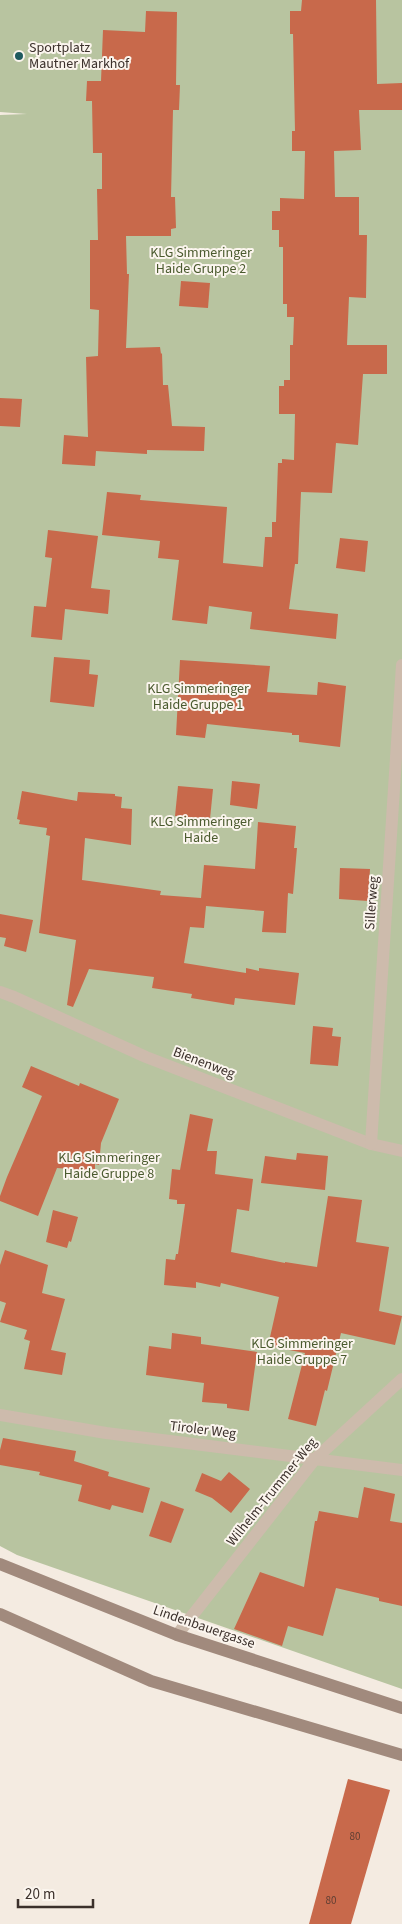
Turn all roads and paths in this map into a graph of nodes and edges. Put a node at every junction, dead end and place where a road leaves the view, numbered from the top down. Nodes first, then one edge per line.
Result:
1 (402, 665) edge
2 (0, 992) edge
3 (371, 1144) junction
4 (402, 1151) edge
5 (402, 1379) edge
6 (0, 1416) edge
7 (315, 1459) junction
8 (402, 1470) edge
9 (0, 1564) edge
10 (0, 1614) edge
11 (177, 1635) junction
12 (402, 1708) edge
13 (402, 1755) edge

1 - 3 street, Sillerweg
2 - 3 street, Bienenweg
3 - 4 street, Bienenweg
5 - 7 street, Wilhelm-Trummer-Weg
6 - 7 street, Tiroler Weg
7 - 8 street, Tiroler Weg
7 - 11 street, Wilhelm-Trummer-Weg
9 - 11 street, Lindenbauergasse
10 - 13 street
11 - 12 street, Lindenbauergasse

